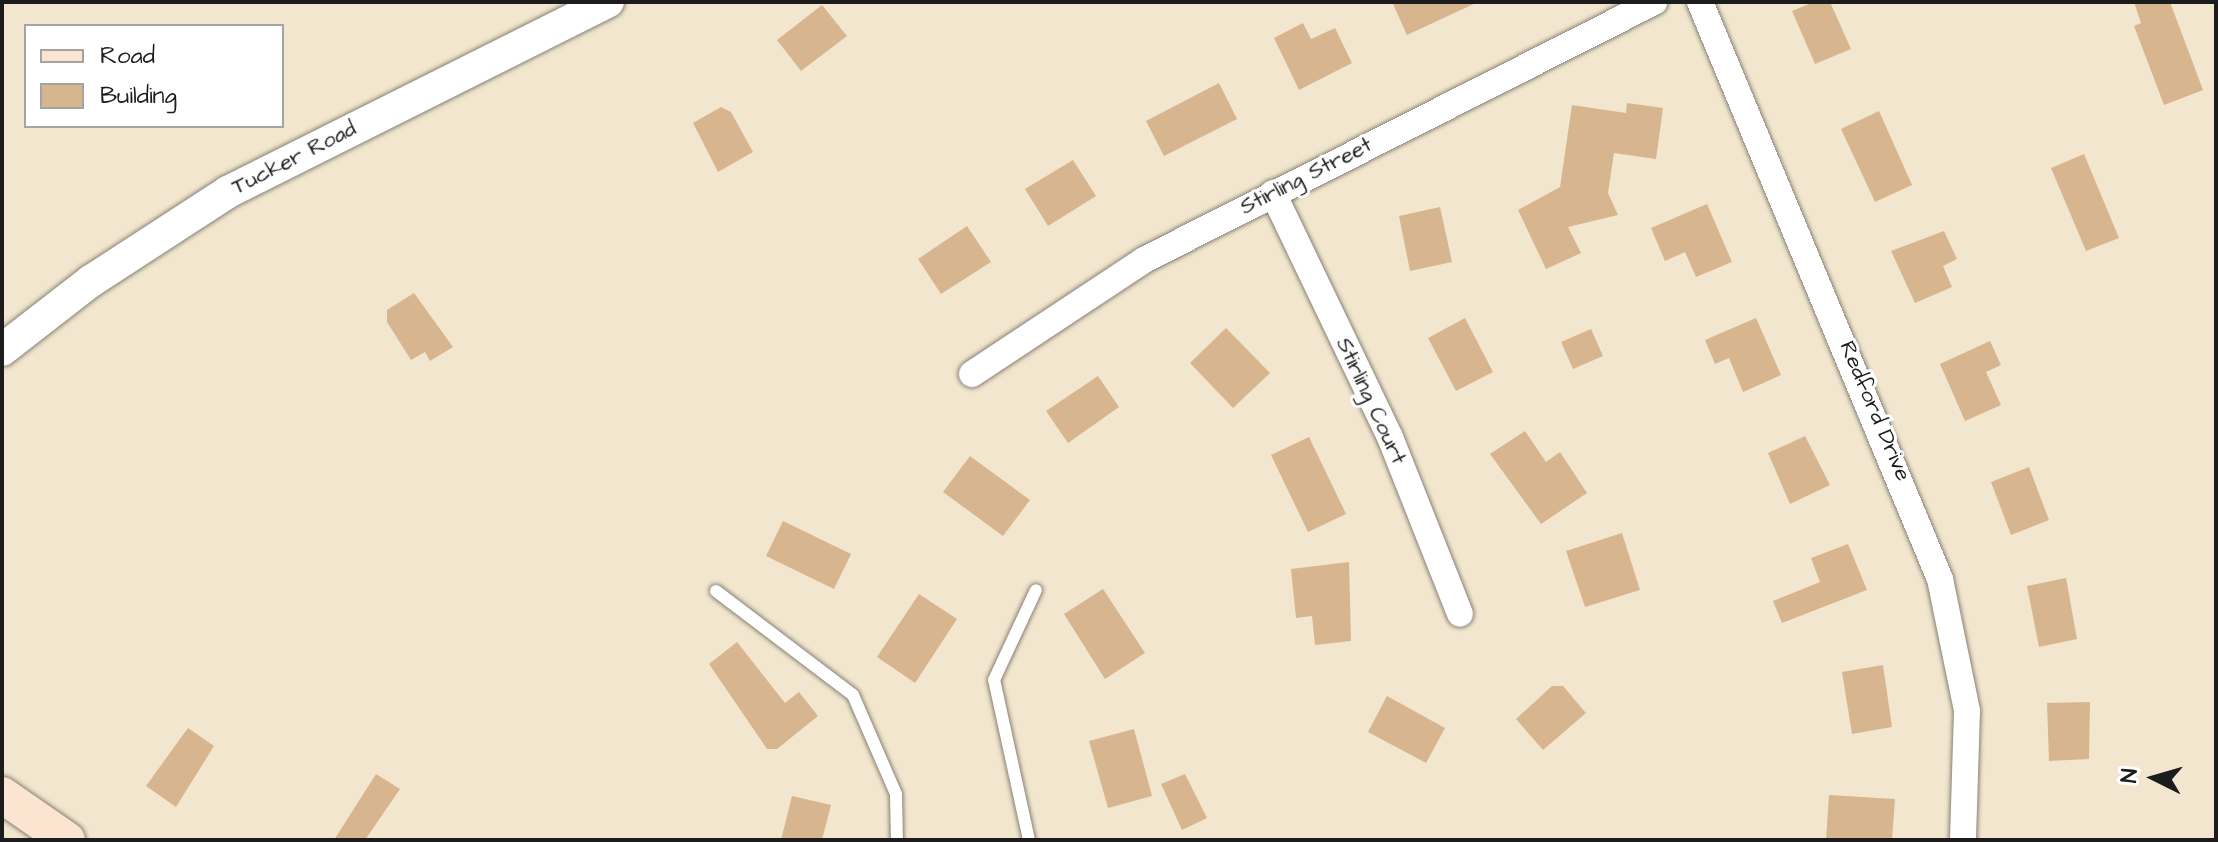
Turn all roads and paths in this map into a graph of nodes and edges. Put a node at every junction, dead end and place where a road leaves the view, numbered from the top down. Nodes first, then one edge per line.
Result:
1 (608, 2) edge
2 (1654, 2) edge
3 (1700, 2) edge
4 (1273, 193) junction
5 (2, 350) edge
6 (972, 374) dead end
7 (1036, 590) dead end
8 (716, 591) dead end
9 (1460, 614) dead end
10 (2, 795) edge
11 (67, 840) edge
12 (897, 840) edge
13 (1029, 840) edge
14 (1963, 840) edge

1 - 5 street, Tucker Road
2 - 4 street, Stirling Street
3 - 14 street, Redford Drive
4 - 6 street, Stirling Street
4 - 9 street, Stirling Court
7 - 13 lane
8 - 12 lane
10 - 11 main road

